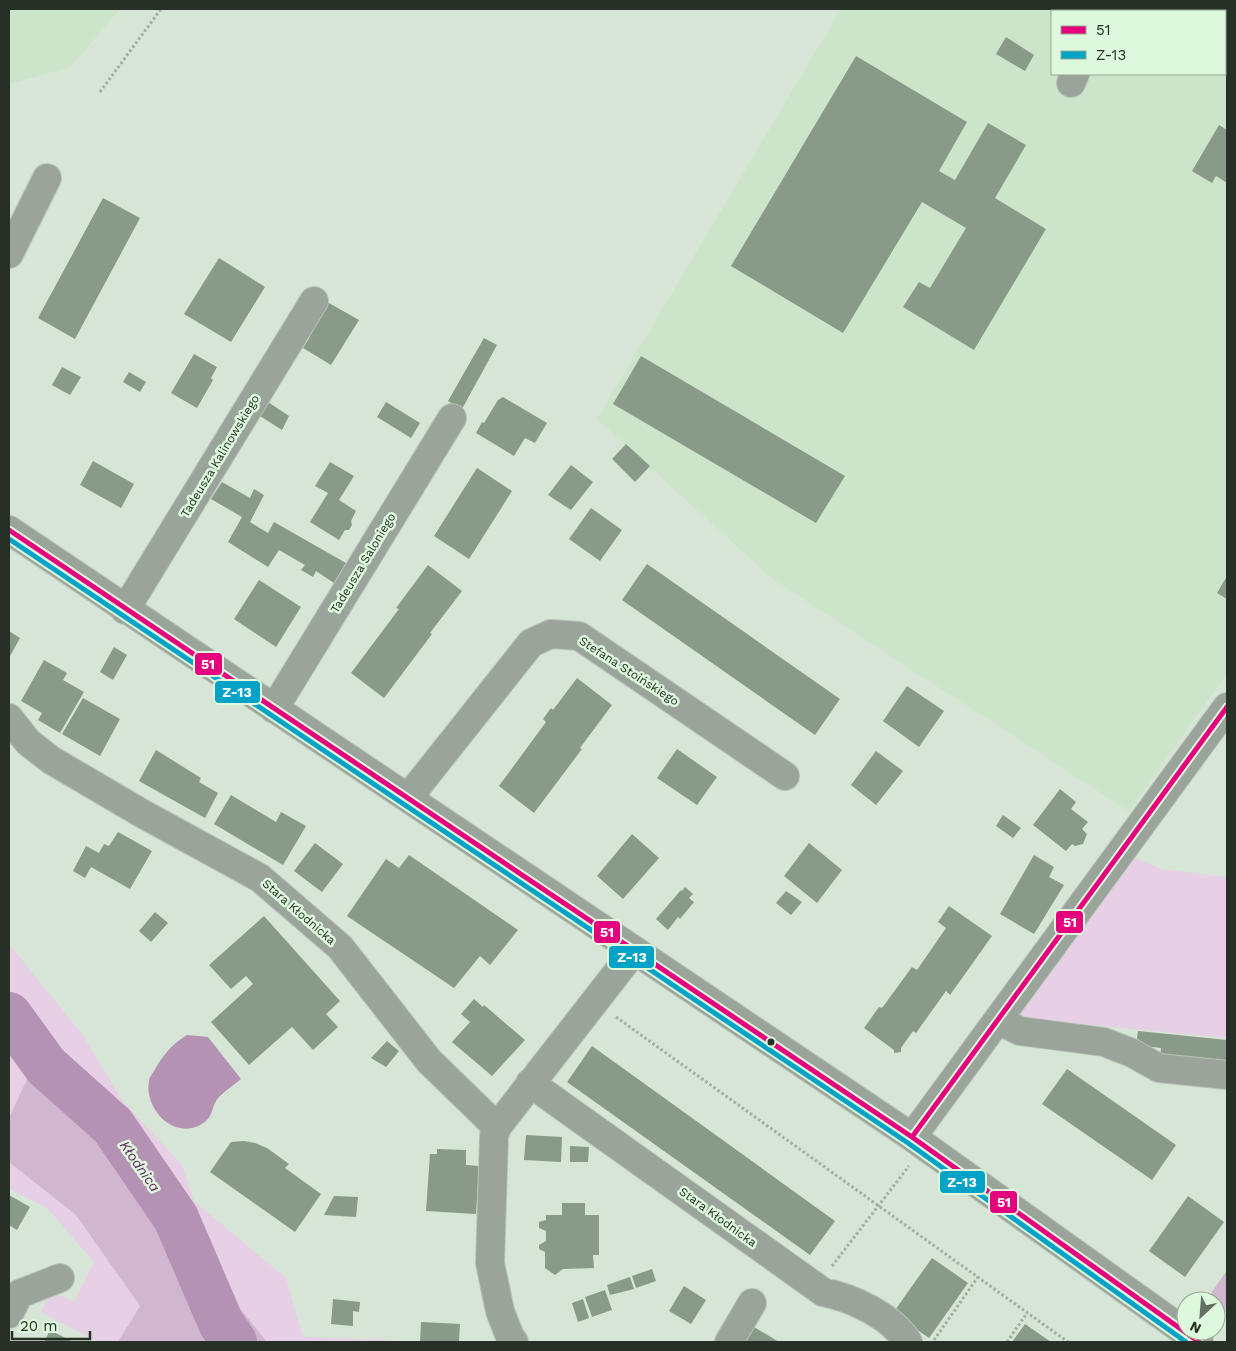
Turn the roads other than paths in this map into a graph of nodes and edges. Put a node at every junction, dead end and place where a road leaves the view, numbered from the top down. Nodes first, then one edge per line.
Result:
1 (47, 178) dead end
2 (17, 218) edge
3 (9, 254) edge
4 (314, 301) dead end
5 (452, 418) dead end
6 (9, 530) edge
7 (125, 610) junction
8 (1227, 707) edge
9 (274, 709) junction
10 (9, 718) edge
11 (785, 776) dead end
12 (408, 798) junction
13 (634, 952) junction
14 (998, 1020) junction
15 (1227, 1076) edge
16 (530, 1083) junction
17 (496, 1127) junction
18 (913, 1148) junction
19 (60, 1278) dead end
20 (752, 1303) dead end
21 (9, 1314) edge
22 (514, 1342) edge
23 (728, 1342) edge
24 (908, 1342) edge
25 (1199, 1342) edge

1 - 2 street
2 - 3 street
4 - 7 street, Tadeusza Kalinowskiego
5 - 9 street, Tadeusza Saloniego
6 - 7 street
7 - 9 street
8 - 14 street
9 - 12 street
10 - 17 street, Stara Kłodnicka
11 - 12 street, Stefana Stoińskiego
12 - 13 street
13 - 16 street
13 - 18 street
14 - 15 street
14 - 18 street
16 - 17 street
16 - 24 street, Stara Kłodnicka
17 - 22 street
18 - 25 street
19 - 21 street
20 - 23 street

